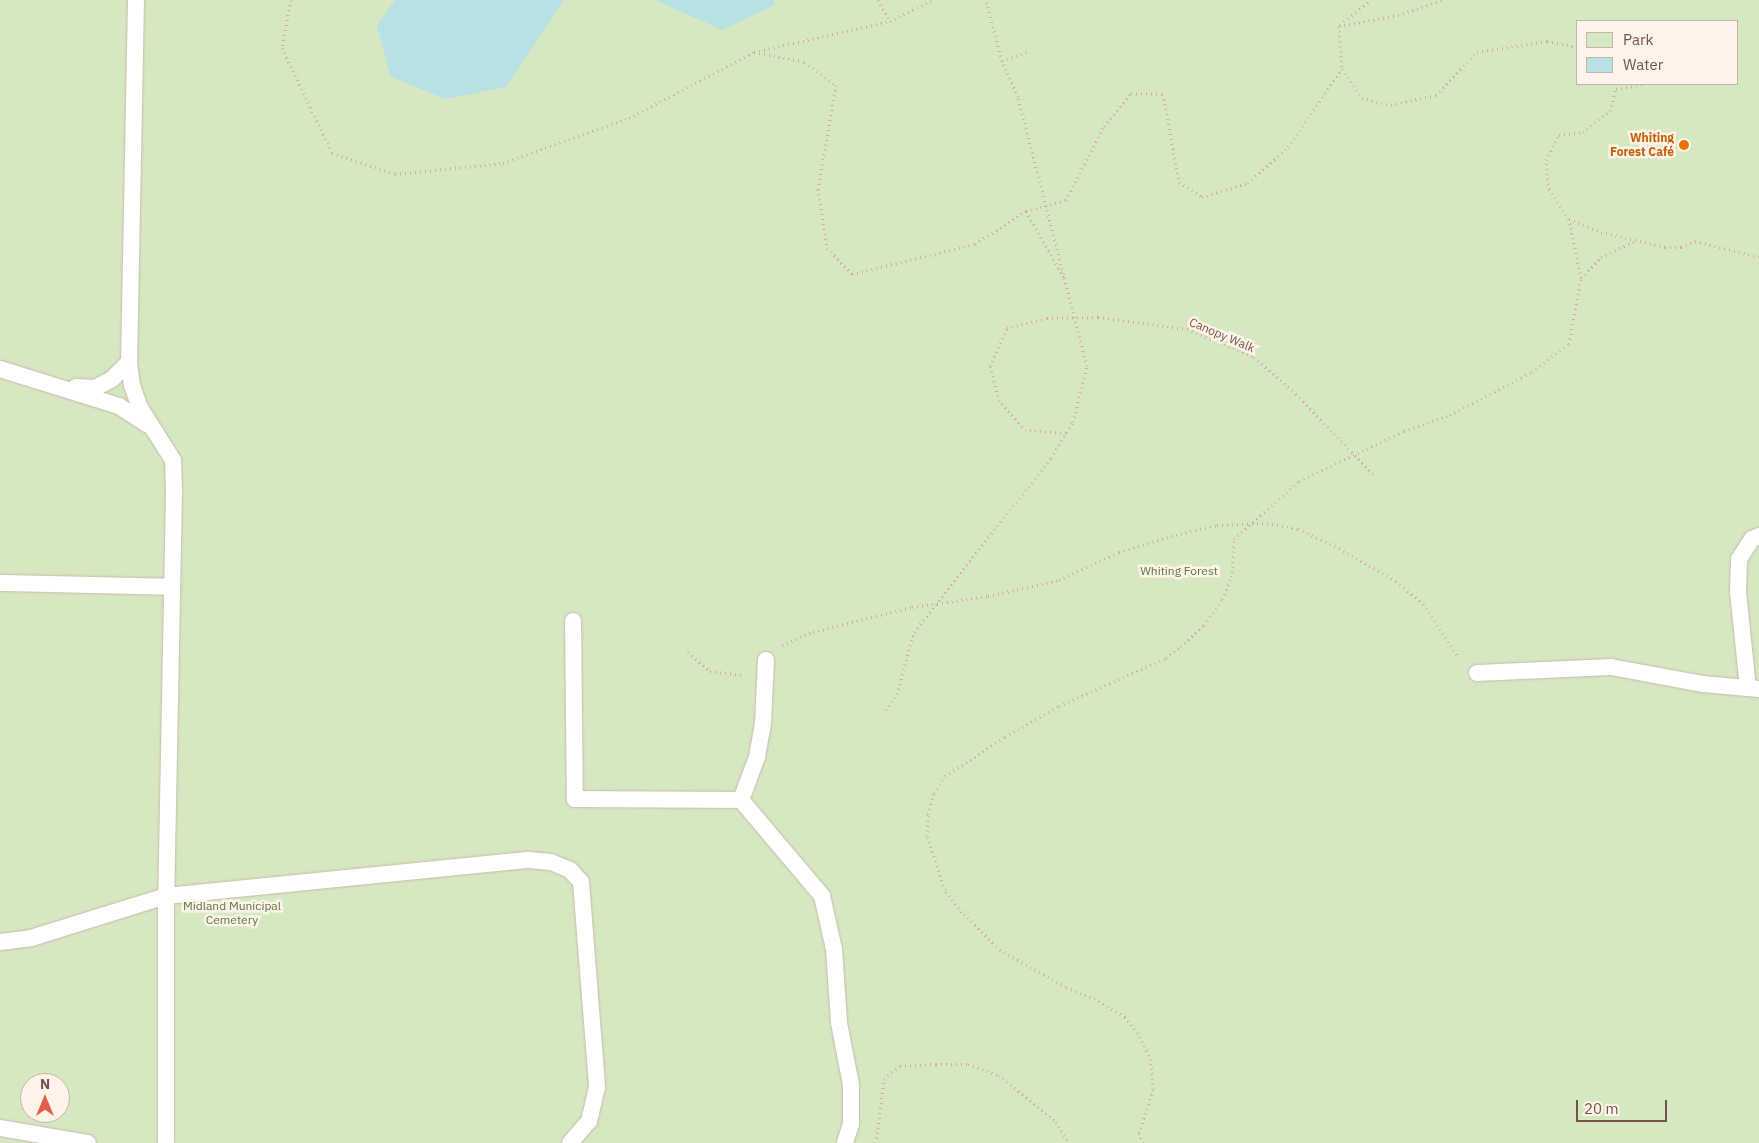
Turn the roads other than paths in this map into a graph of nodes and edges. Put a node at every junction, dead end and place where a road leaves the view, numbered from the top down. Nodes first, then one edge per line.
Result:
1 (136, 0) edge
2 (129, 362) junction
3 (0, 369) edge
4 (64, 387) junction
5 (153, 428) junction
6 (1759, 536) edge
7 (0, 583) edge
8 (172, 587) junction
9 (573, 621) dead end
10 (766, 660) road end
11 (1477, 672) road end
12 (1753, 689) edge
13 (741, 800) junction
14 (166, 896) junction
15 (0, 942) edge
16 (0, 1128) edge
17 (88, 1143) edge
18 (166, 1143) edge
19 (570, 1143) edge
20 (845, 1143) edge

1 - 2 lane
2 - 4 lane
2 - 5 lane
3 - 4 lane
4 - 5 lane
5 - 8 lane
6 - 12 lane
7 - 8 lane
8 - 14 lane
9 - 13 lane
10 - 13 lane
11 - 12 lane
13 - 20 lane
14 - 15 lane
14 - 18 lane
14 - 19 lane
16 - 17 lane

